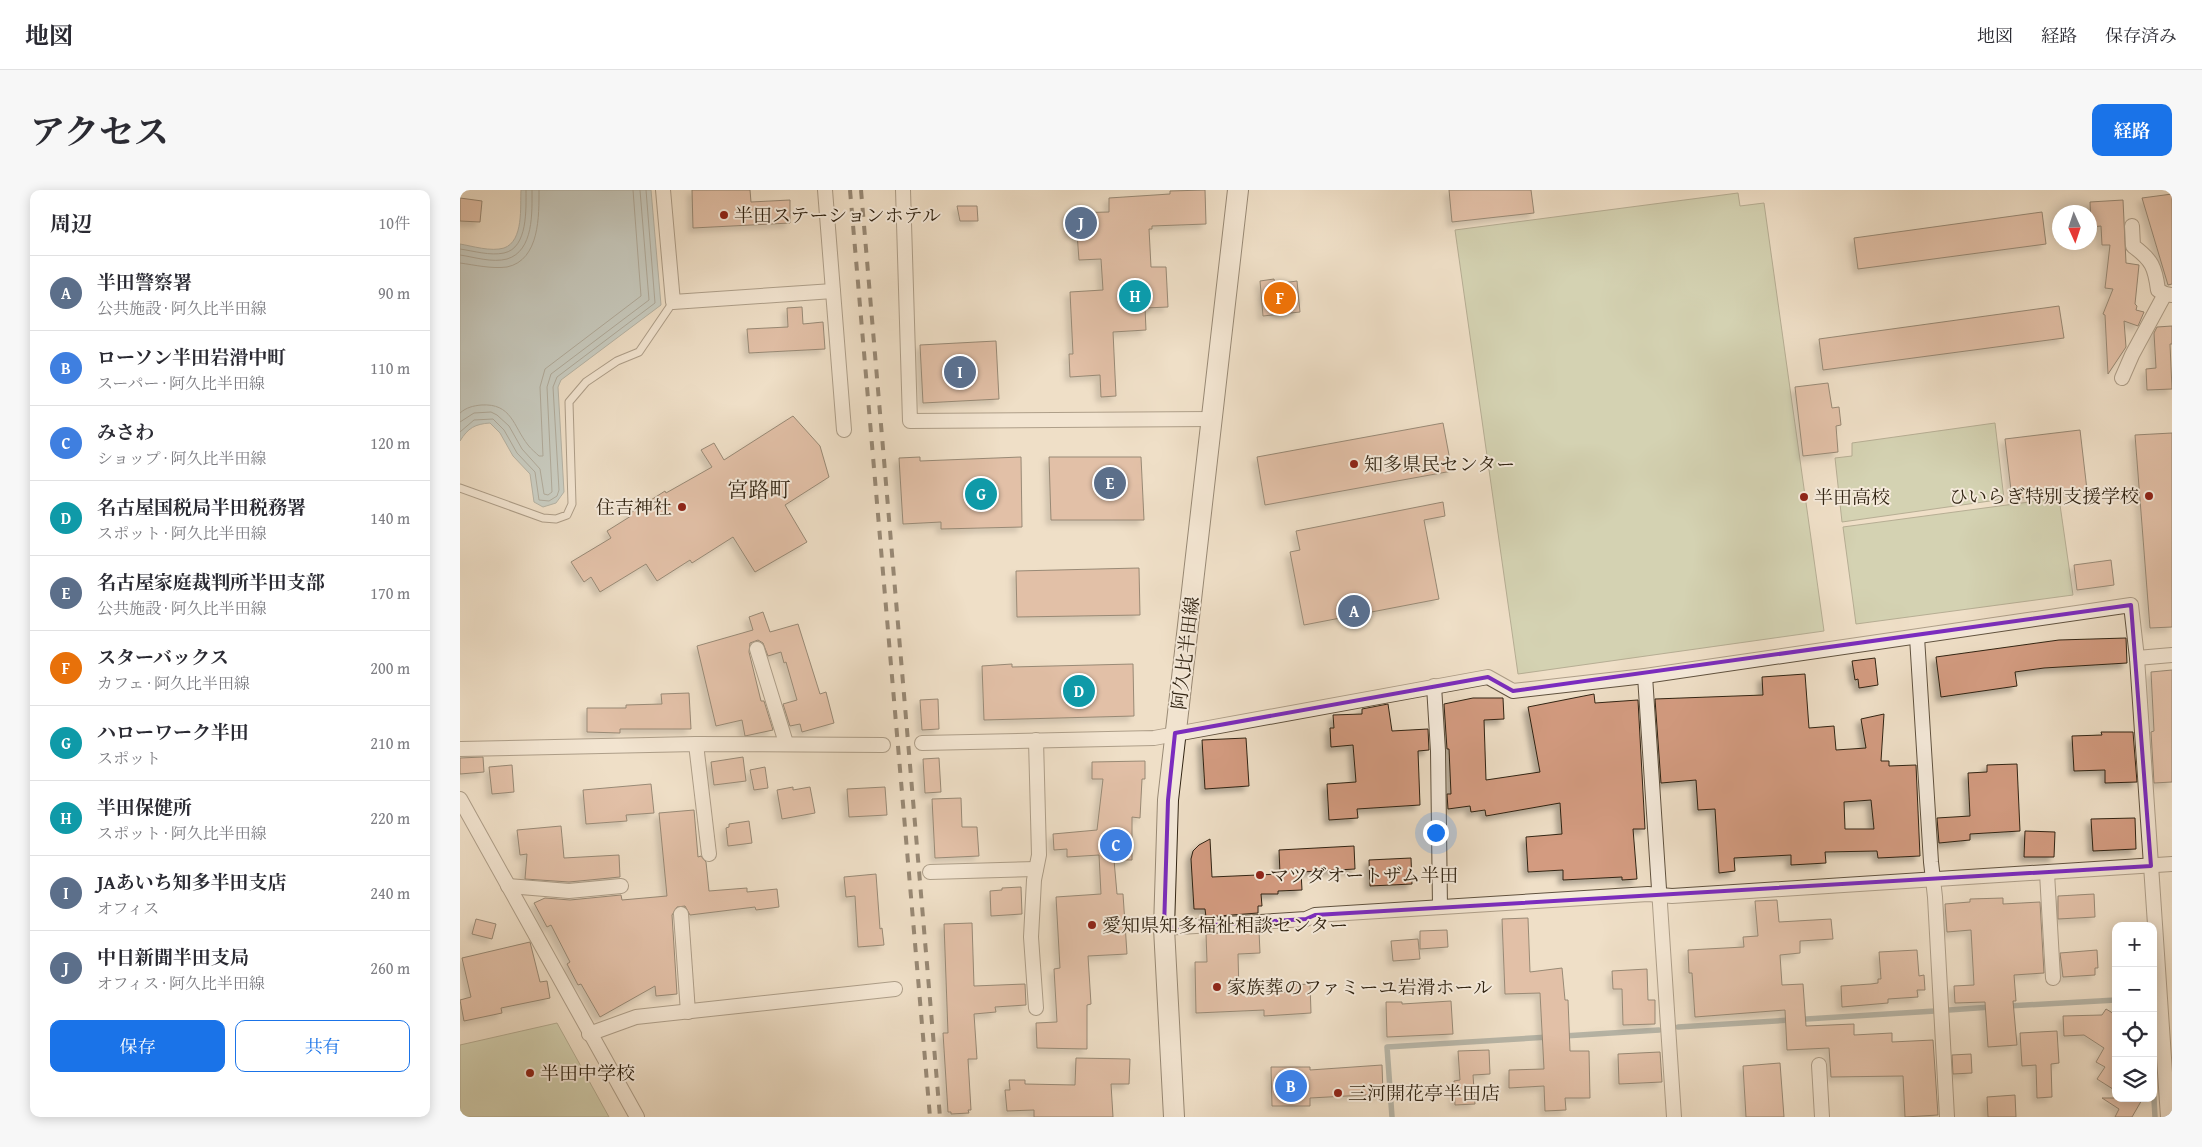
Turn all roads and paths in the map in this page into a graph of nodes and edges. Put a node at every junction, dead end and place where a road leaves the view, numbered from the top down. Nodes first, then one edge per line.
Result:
1 (663, 190) edge
2 (826, 190) edge
3 (903, 190) edge
4 (1238, 190) edge
5 (2132, 226) dead end
6 (833, 290) junction
7 (2169, 295) edge
8 (673, 302) junction
9 (2122, 378) dead end
10 (1211, 419) junction
11 (844, 430) dead end
12 (460, 488) edge
13 (1917, 637) junction
14 (757, 649) dead end
15 (2172, 655) edge
16 (2137, 658) junction
17 (1645, 676) junction
18 (1434, 686) junction
19 (1175, 733) junction
20 (1036, 740) junction
21 (786, 743) junction
22 (922, 743) dead end
23 (696, 744) junction
24 (883, 745) dead end
25 (460, 749) edge
26 (460, 799) edge
27 (709, 854) dead end
28 (2172, 864) edge
29 (2151, 866) junction
30 (1036, 869) junction
31 (930, 872) dead end
32 (2047, 873) junction
33 (1933, 879) junction
34 (508, 886) junction
35 (621, 886) dead end
36 (1660, 895) junction
37 (1440, 908) junction
38 (681, 914) dead end
39 (1164, 928) junction
40 (2053, 978) dead end
41 (895, 989) dead end
42 (1036, 1008) dead end
43 (688, 1012) junction
44 (590, 1034) junction
45 (1819, 1065) dead end
46 (637, 1117) edge
47 (1174, 1117) edge
48 (1674, 1117) edge
49 (1822, 1117) edge
50 (1948, 1117) edge
51 (2168, 1117) edge

1 - 8 street
2 - 6 street
3 - 10 street
4 - 10 main road, 阿久比半田線
5 - 7 street
6 - 8 street
6 - 11 street
7 - 9 street
8 - 12 lane
10 - 19 main road, 阿久比半田線
13 - 16 street
13 - 17 street
13 - 33 street
14 - 21 street
15 - 16 street
16 - 29 street
17 - 18 street
17 - 36 street
18 - 19 street
18 - 37 street
19 - 20 street
19 - 39 main road, 阿久比半田線
20 - 22 street
20 - 30 street
21 - 23 street
21 - 24 street
23 - 25 street
23 - 27 street
26 - 34 street
28 - 29 street
29 - 32 street
29 - 51 street
30 - 31 street
30 - 42 street
32 - 33 street
32 - 40 street
33 - 36 street
33 - 50 street
34 - 35 street
34 - 44 street
36 - 37 street
36 - 48 street
37 - 39 street
38 - 43 street
39 - 47 main road, 阿久比半田線
41 - 43 street
43 - 44 street
44 - 46 street
45 - 49 street

